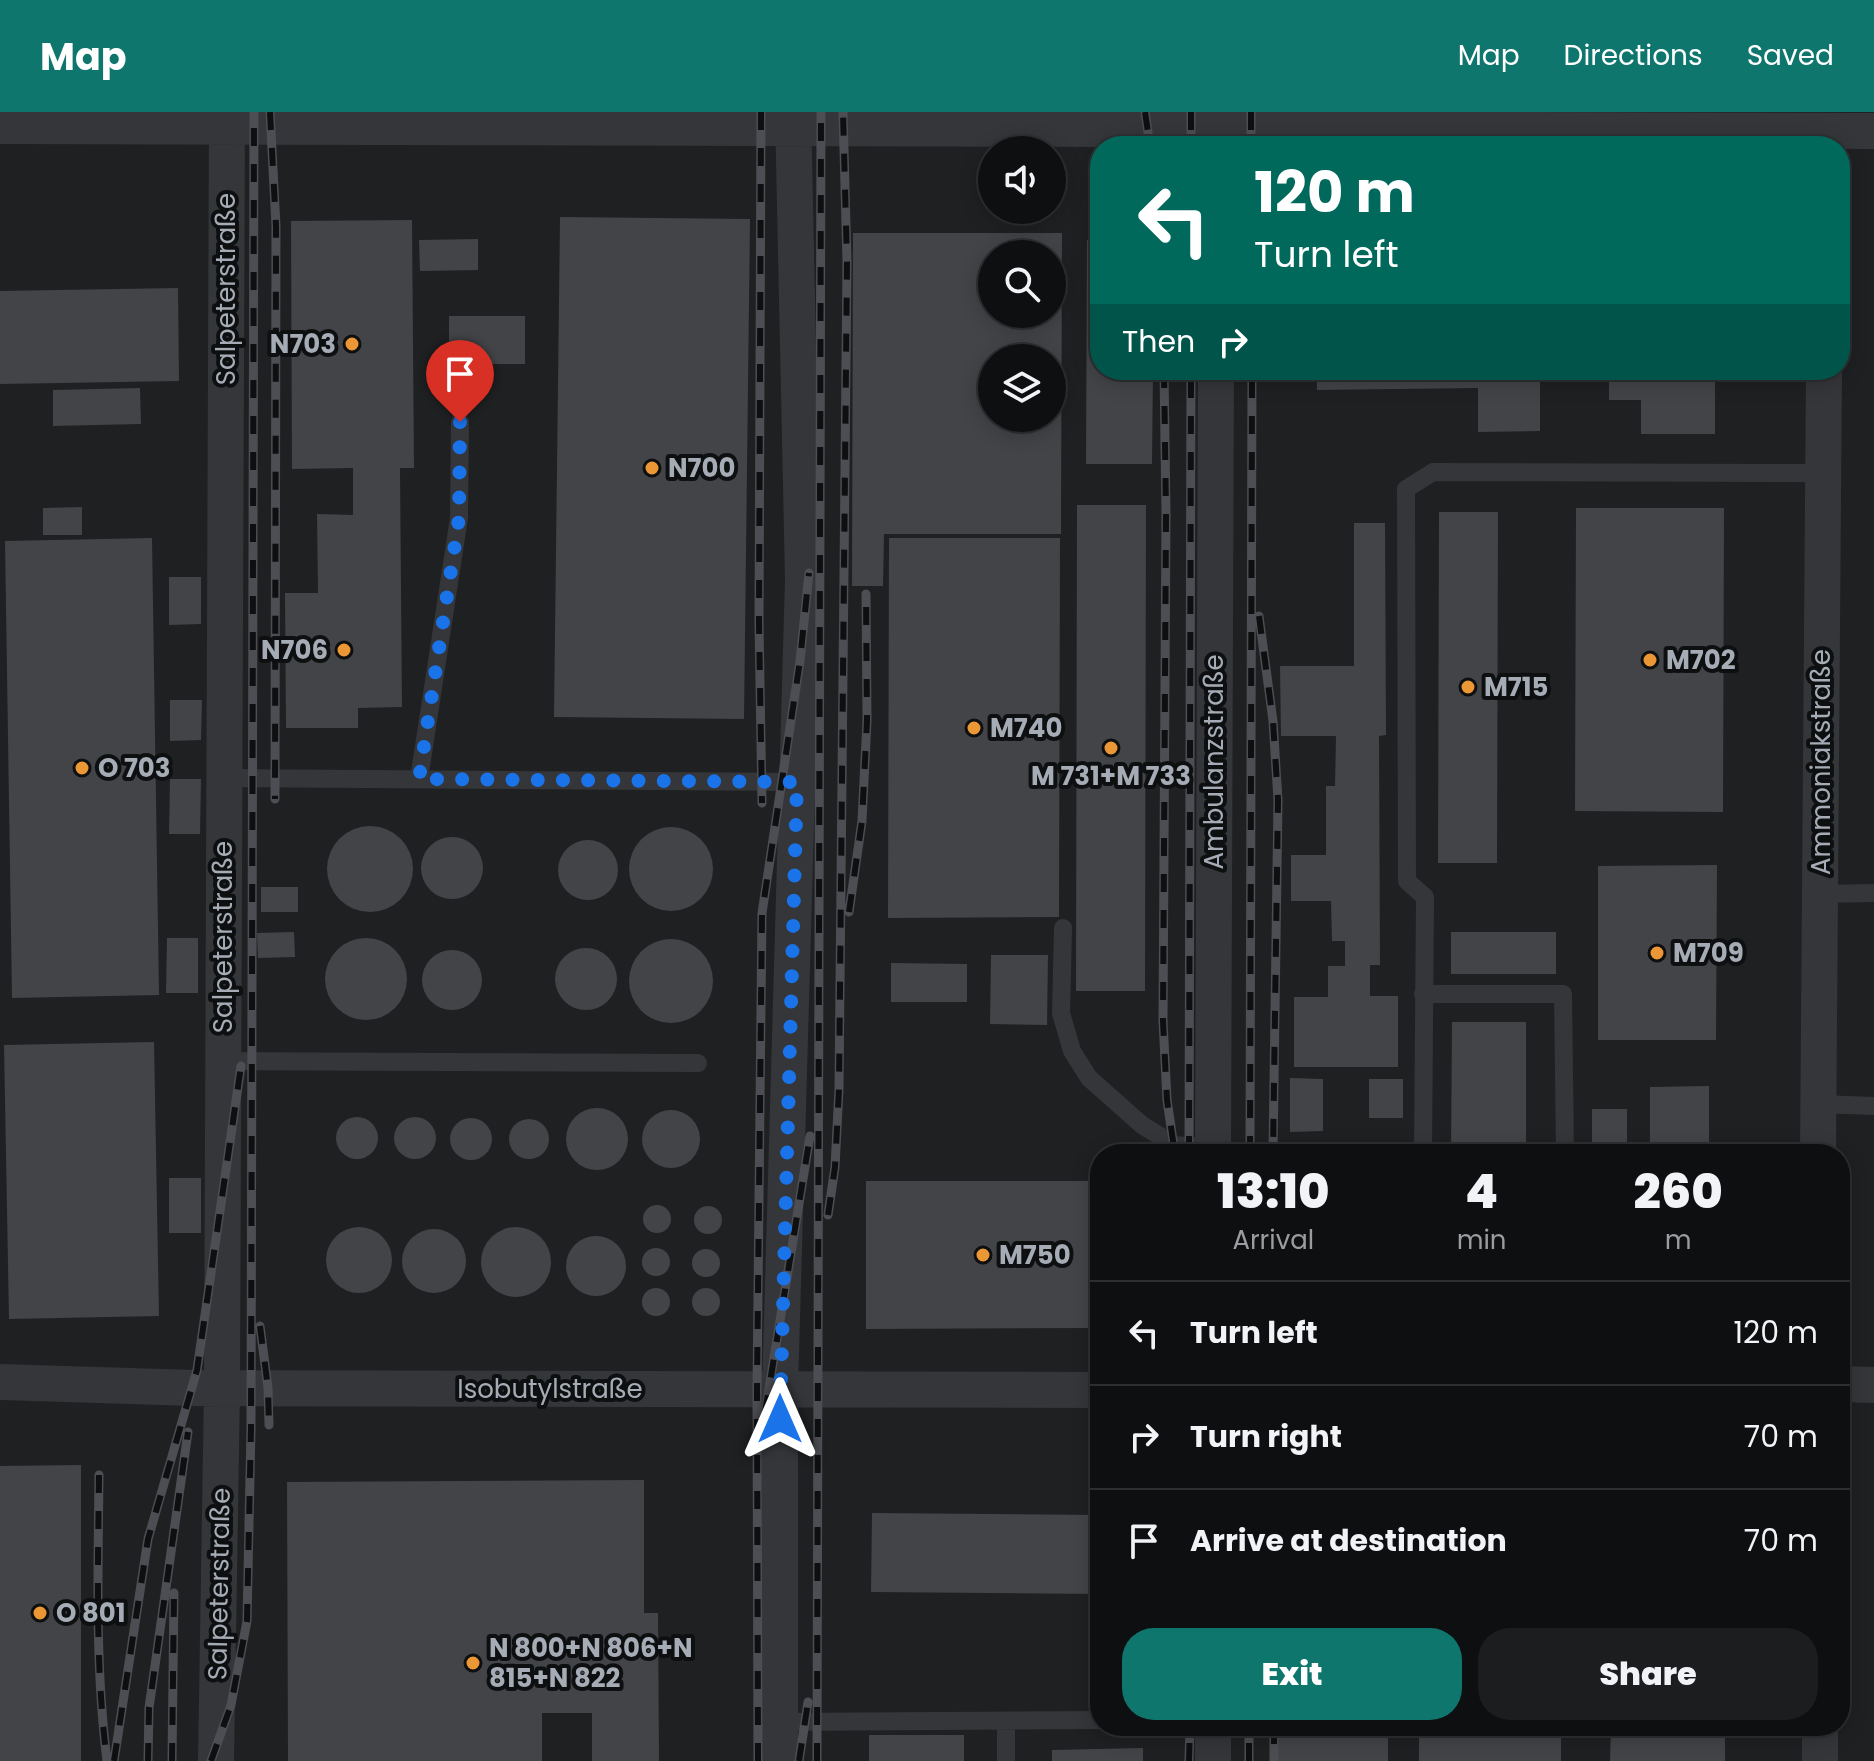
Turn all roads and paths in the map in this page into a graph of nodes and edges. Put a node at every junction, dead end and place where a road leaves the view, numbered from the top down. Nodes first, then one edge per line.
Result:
1 (227, 119) edge
2 (544, 120) edge
3 (793, 120) edge
4 (1309, 121) edge
5 (1503, 121) edge
6 (0, 126) edge
7 (1217, 129) edge
8 (1825, 129) edge
9 (1874, 131) edge
10 (1216, 380) edge
11 (1824, 380) edge
12 (460, 422) dead end
13 (1823, 473) junction
14 (224, 778) junction
15 (419, 779) junction
16 (797, 782) junction
17 (1874, 893) edge
18 (1820, 894) junction
19 (1063, 928) dead end
20 (1423, 994) junction
21 (222, 1061) junction
22 (698, 1063) dead end
23 (1819, 1104) junction
24 (1874, 1106) edge
25 (1172, 1144) edge
26 (1212, 1144) edge
27 (1423, 1144) edge
28 (1565, 1144) edge
29 (1818, 1144) edge
30 (0, 1382) edge
31 (1850, 1384) edge
32 (1874, 1385) edge
33 (222, 1388) junction
34 (780, 1389) junction
35 (1090, 1390) edge
36 (1090, 1720) edge
37 (1006, 1721) junction
38 (780, 1722) junction
39 (1213, 1736) edge
40 (1820, 1736) edge
41 (216, 1761) edge
42 (780, 1761) edge
43 (1006, 1761) edge
44 (1213, 1761) edge
45 (1820, 1761) edge

1 - 2 street
1 - 6 street
1 - 14 street, Salpeterstraße
2 - 3 street
3 - 7 street
3 - 16 street
4 - 5 street
4 - 7 street
5 - 8 street
8 - 9 street
10 - 26 street, Ambulanzstraße
11 - 13 street, Ammoniakstraße
12 - 15 lane
13 - 18 street, Ammoniakstraße
13 - 20 lane
14 - 15 lane
14 - 21 street, Salpeterstraße
15 - 16 lane
16 - 34 street
17 - 18 lane
18 - 23 street, Ammoniakstraße
19 - 25 lane
20 - 27 lane
20 - 28 lane
21 - 22 lane
21 - 33 street, Salpeterstraße
23 - 24 lane
23 - 29 street, Ammoniakstraße
30 - 33 street, Isobutylstraße
31 - 32 street
33 - 34 street, Isobutylstraße
33 - 41 street, Salpeterstraße
34 - 35 street, Isobutylstraße
34 - 38 street
36 - 37 lane
37 - 38 lane
37 - 43 lane
38 - 42 street
39 - 44 street
40 - 45 street

